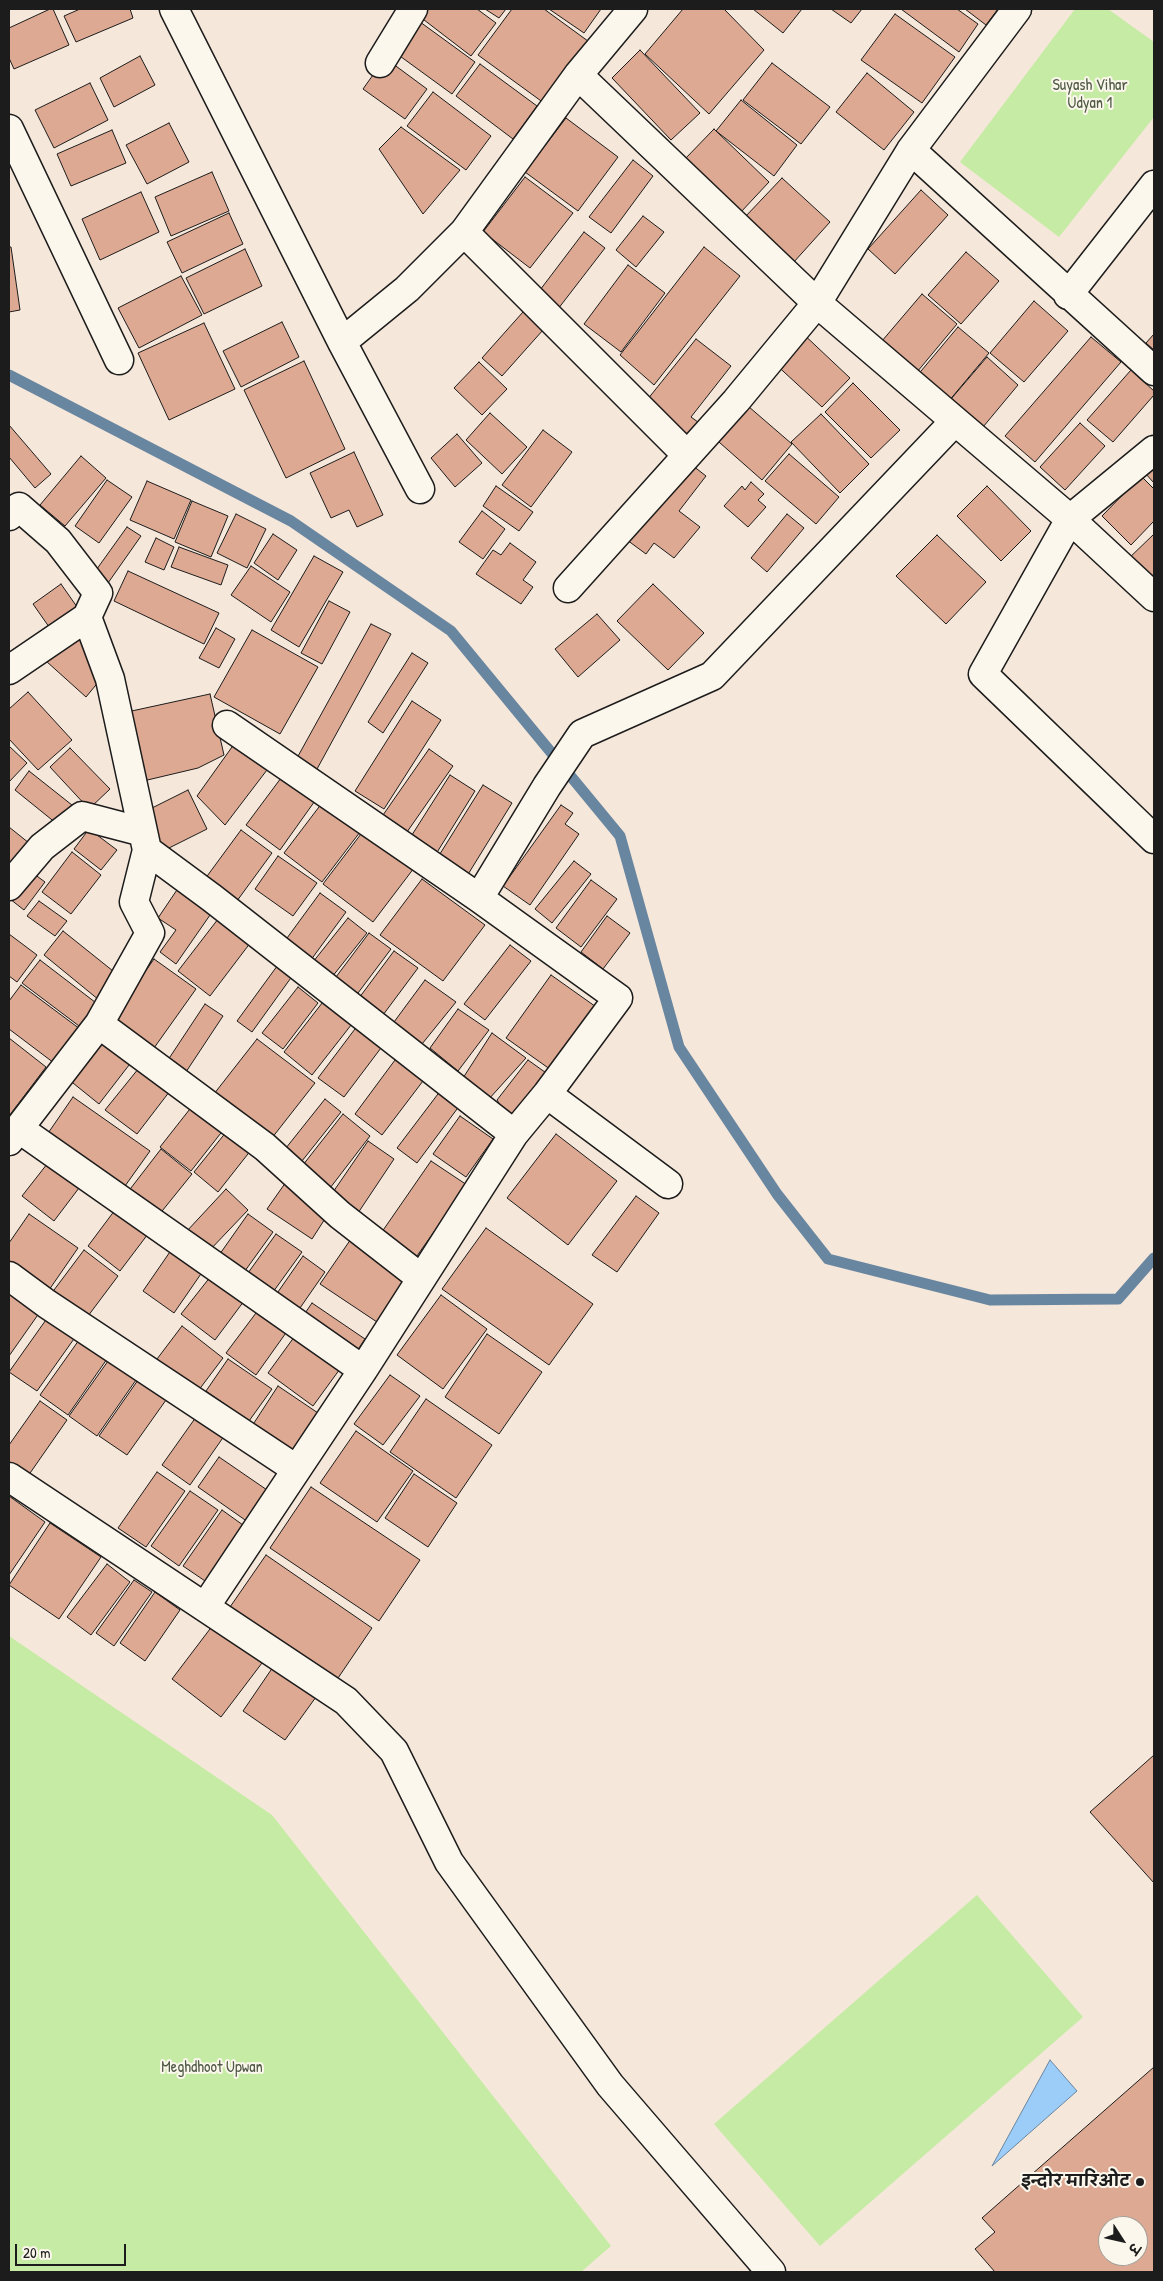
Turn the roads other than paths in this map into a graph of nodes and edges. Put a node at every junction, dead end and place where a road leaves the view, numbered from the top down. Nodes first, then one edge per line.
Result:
1 (174, 9) edge
2 (413, 9) edge
3 (633, 9) edge
4 (1017, 9) edge
5 (380, 63) dead end
6 (578, 75) junction
7 (9, 129) edge
8 (911, 150) junction
9 (1154, 185) edge
10 (464, 232) junction
11 (1068, 294) junction
12 (817, 302) junction
13 (342, 342) junction
14 (119, 360) dead end
15 (1154, 371) edge
16 (955, 421) junction
17 (1154, 450) edge
18 (686, 454) junction
19 (420, 489) dead end
20 (9, 516) edge
21 (1070, 519) junction
22 (568, 588) dead end
23 (1154, 597) edge
24 (87, 617) junction
25 (9, 670) edge
26 (227, 725) dead end
27 (1154, 838) edge
28 (145, 841) junction
29 (9, 886) edge
30 (479, 898) junction
31 (99, 1024) junction
32 (547, 1094) junction
33 (514, 1134) junction
34 (13, 1135) edge
35 (668, 1184) dead end
36 (9, 1276) edge
37 (421, 1278) junction
38 (363, 1370) junction
39 (296, 1469) junction
40 (9, 1478) edge
41 (205, 1607) junction
42 (771, 2272) edge

1 - 13 street
2 - 5 street
3 - 6 street
4 - 8 street
6 - 10 street
6 - 12 street
7 - 14 street
8 - 11 street
8 - 12 street
9 - 11 street
10 - 13 street
10 - 18 street
11 - 15 street
12 - 16 street
12 - 18 street
13 - 19 street
16 - 21 street
16 - 30 street
17 - 21 street
18 - 22 street
20 - 24 street
21 - 23 street
21 - 27 street
24 - 25 street
24 - 28 street
26 - 30 street
28 - 29 street
28 - 31 street
28 - 33 street
30 - 32 street
31 - 34 street
31 - 37 street
32 - 33 street
32 - 35 street
33 - 37 street
34 - 38 street
36 - 39 street
37 - 38 street
38 - 39 street
39 - 41 street
40 - 41 street
41 - 42 street

